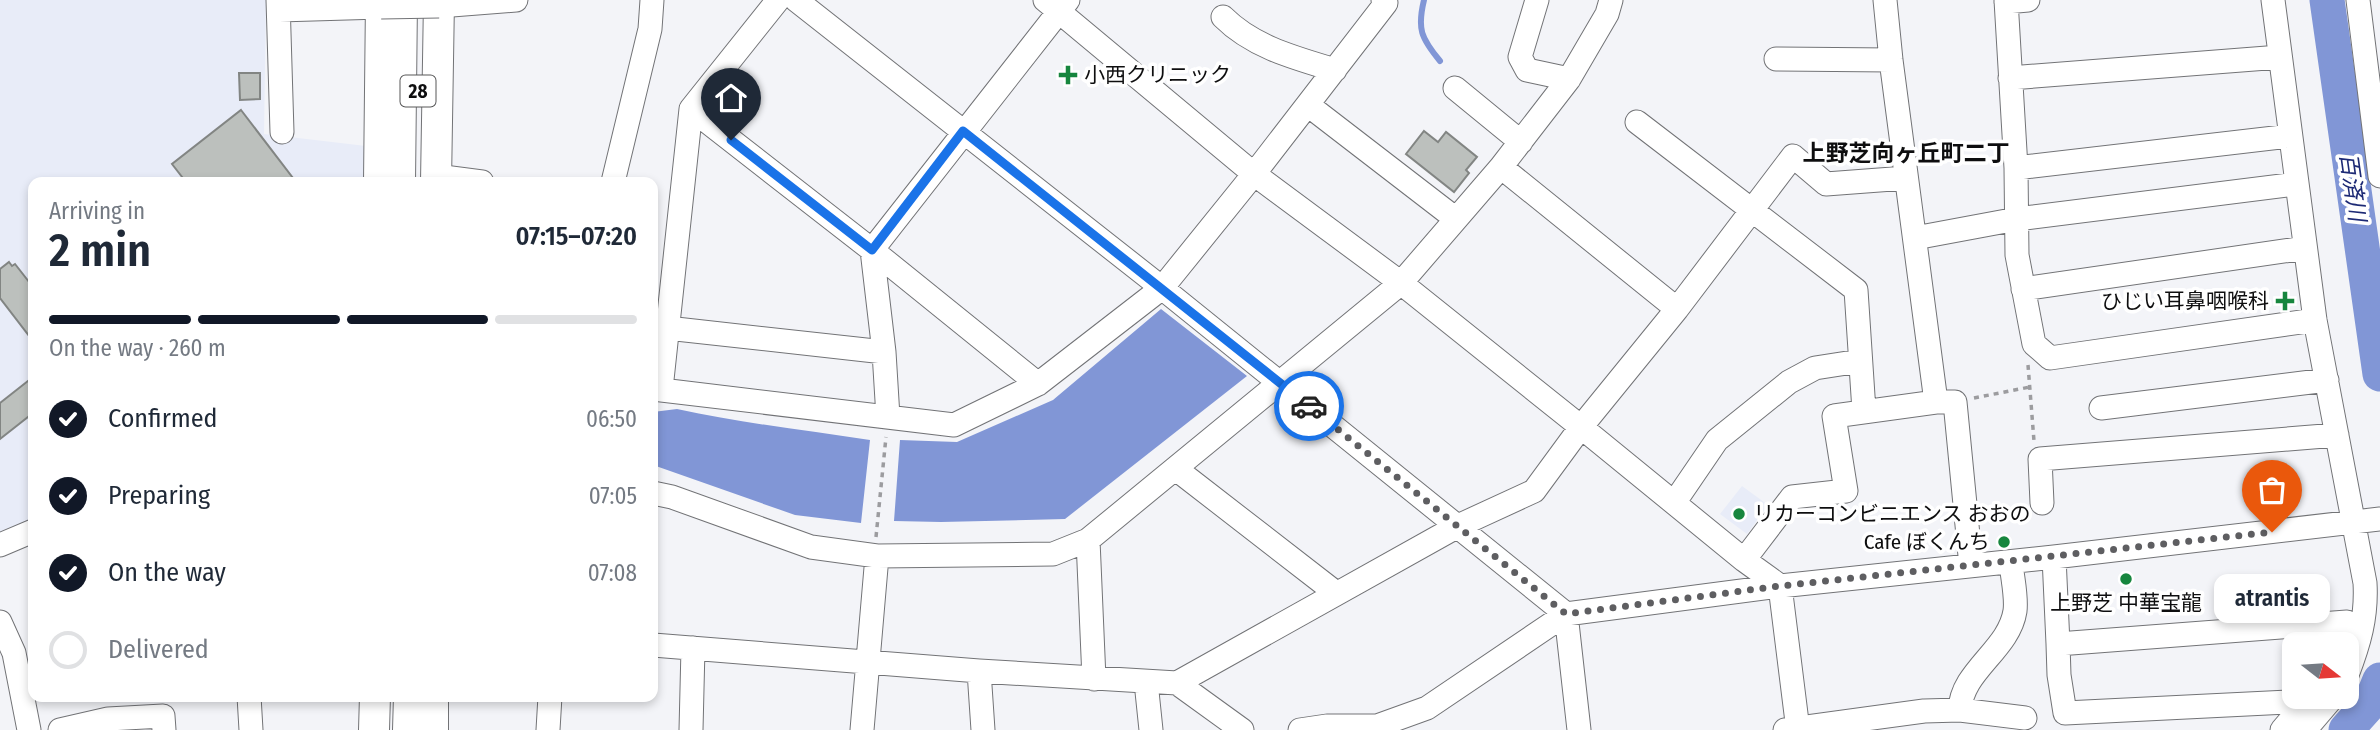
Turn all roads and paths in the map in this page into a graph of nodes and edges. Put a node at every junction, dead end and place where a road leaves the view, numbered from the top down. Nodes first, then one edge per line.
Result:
1 (516, 0) edge
2 (652, 0) edge
3 (778, 0) edge
4 (796, 0) edge
5 (1383, 0) edge
6 (1537, 0) edge
7 (1611, 0) edge
8 (1885, 0) edge
9 (2273, 0) edge
10 (2358, 0) edge
11 (2013, 1) edge
12 (388, 2) edge
13 (432, 2) edge
14 (1057, 4) edge
15 (279, 5) edge
16 (1223, 17) dead end
17 (2372, 48) edge
18 (2280, 57) junction
19 (1776, 59) dead end
20 (1891, 60) junction
21 (1335, 70) junction
22 (2010, 78) junction
23 (1569, 79) junction
24 (1455, 88) dead end
25 (1308, 104) junction
26 (691, 109) junction
27 (2377, 120) edge
28 (1637, 122) dead end
29 (963, 131) junction
30 (282, 132) dead end
31 (2290, 136) junction
32 (1521, 142) junction
33 (1391, 155) dead end
34 (1501, 167) junction
35 (2016, 168) junction
36 (1254, 174) junction
37 (2380, 176) edge
38 (379, 177) edge
39 (400, 177) edge
40 (430, 177) edge
41 (614, 177) edge
42 (1906, 178) junction
43 (2296, 184) junction
44 (1753, 210) junction
45 (1459, 215) junction
46 (2017, 219) junction
47 (1915, 238) junction
48 (2305, 248) junction
49 (872, 250) junction
50 (1401, 284) junction
51 (1162, 288) junction
52 (2023, 289) junction
53 (1677, 309) junction
54 (2315, 320) junction
55 (667, 328) junction
56 (884, 352) junction
57 (1860, 360) junction
58 (2028, 363) dead end
59 (2327, 380) junction
60 (658, 383) edge
61 (1281, 383) junction
62 (1038, 384) junction
63 (2030, 387) junction
64 (658, 389) edge
65 (1945, 402) junction
66 (2101, 408) dead end
67 (1864, 411) junction
68 (888, 417) junction
69 (1581, 427) junction
70 (2337, 435) junction
71 (886, 441) dead end
72 (2035, 453) dead end
73 (1177, 469) junction
74 (658, 494) edge
75 (1674, 503) junction
76 (2042, 503) dead end
77 (2365, 521) edge
78 (1458, 526) junction
79 (28, 533) edge
80 (1088, 540) junction
81 (0, 545) edge
82 (877, 556) junction
83 (2054, 558) junction
84 (1744, 560) junction
85 (2011, 562) junction
86 (1971, 566) junction
87 (2365, 583) junction
88 (1780, 586) junction
89 (1336, 593) junction
90 (1566, 614) junction
91 (2347, 622) junction
92 (1, 629) edge
93 (2344, 632) edge
94 (2359, 640) edge
95 (2058, 644) junction
96 (658, 645) edge
97 (692, 648) junction
98 (868, 662) junction
99 (979, 671) junction
100 (1094, 679) junction
101 (1146, 682) junction
102 (1177, 683) junction
103 (249, 702) edge
104 (375, 702) edge
105 (393, 702) edge
106 (409, 702) edge
107 (433, 702) edge
108 (550, 702) edge
109 (2282, 702) edge
110 (2301, 709) edge
111 (2323, 709) edge
112 (1959, 710) junction
113 (1923, 721) edge
114 (2010, 722) edge
115 (2067, 722) edge
116 (1377, 728) edge
117 (1794, 729) edge
118 (29, 730) edge
119 (60, 730) edge
120 (164, 730) edge
121 (251, 730) edge
122 (374, 730) edge
123 (392, 730) edge
124 (408, 730) edge
125 (433, 730) edge
126 (548, 730) edge
127 (691, 730) edge
128 (862, 730) edge
129 (983, 730) edge
130 (1151, 730) edge
131 (1242, 730) edge
132 (1300, 730) edge
133 (1579, 730) edge
134 (2282, 730) edge
135 (2305, 730) edge

1 - 13 street
2 - 41 street
3 - 26 street
4 - 29 street
5 - 21 street
6 - 23 street
7 - 23 street
8 - 20 street
9 - 18 street
10 - 17 street
11 - 22 street
12 - 13 street, bridge
12 - 15 street
12 - 38 main road
12 - 39 main road, 28
13 - 40 main road
14 - 29 street
14 - 36 street
15 - 30 street
16 - 21 street
17 - 27 street
18 - 22 street
18 - 31 street
19 - 20 street
20 - 42 street
21 - 25 street
22 - 35 street
23 - 32 street
24 - 32 street
25 - 36 street
25 - 45 street
26 - 49 street
26 - 55 street
27 - 37 street
28 - 44 street
29 - 49 street
29 - 51 street
31 - 35 street
31 - 43 street
32 - 34 street
33 - 45 street
34 - 45 street
34 - 53 street
35 - 46 street
36 - 50 street
36 - 51 street
42 - 44 street
42 - 47 street
43 - 46 street
43 - 48 street
44 - 53 street
44 - 57 street
45 - 50 street
46 - 47 street
46 - 52 street
47 - 65 street
48 - 52 street
48 - 54 street
49 - 56 street
49 - 62 street
50 - 61 street
50 - 69 street
51 - 61 street
51 - 62 street
52 - 54 street
53 - 69 street
54 - 59 street
55 - 56 street
55 - 60 street
56 - 68 street
57 - 67 street
57 - 75 street
58 - 63 path
59 - 66 street
59 - 70 street
61 - 73 street
61 - 78 street
62 - 68 street
63 - 65 path
63 - 72 path
64 - 68 street
65 - 67 street
65 - 86 street
67 - 84 street
69 - 75 street
69 - 78 street
70 - 76 street
70 - 77 street
71 - 82 path
73 - 80 street
73 - 89 street
74 - 82 street
75 - 84 street
77 - 83 street
77 - 87 street
78 - 89 street
78 - 90 street
79 - 81 street
80 - 82 street
80 - 100 street
82 - 98 street
83 - 85 street
83 - 95 street
84 - 88 street
85 - 86 street
85 - 112 street
86 - 88 street
87 - 91 street
87 - 94 street
88 - 90 street
88 - 117 street
89 - 102 street
90 - 116 street
90 - 133 street
91 - 93 street
91 - 95 street
92 - 118 street
95 - 115 street
96 - 97 street
97 - 98 street
97 - 127 street
98 - 99 street
98 - 128 street
99 - 100 street
99 - 129 street
100 - 101 street
101 - 102 street
101 - 130 street
102 - 131 street
103 - 121 street
104 - 122 main road
105 - 123 main road
106 - 124 main road
107 - 125 main road
108 - 126 street
109 - 115 street
110 - 134 street
111 - 135 street
112 - 113 street
112 - 114 street
113 - 117 street
116 - 132 street
119 - 120 street

